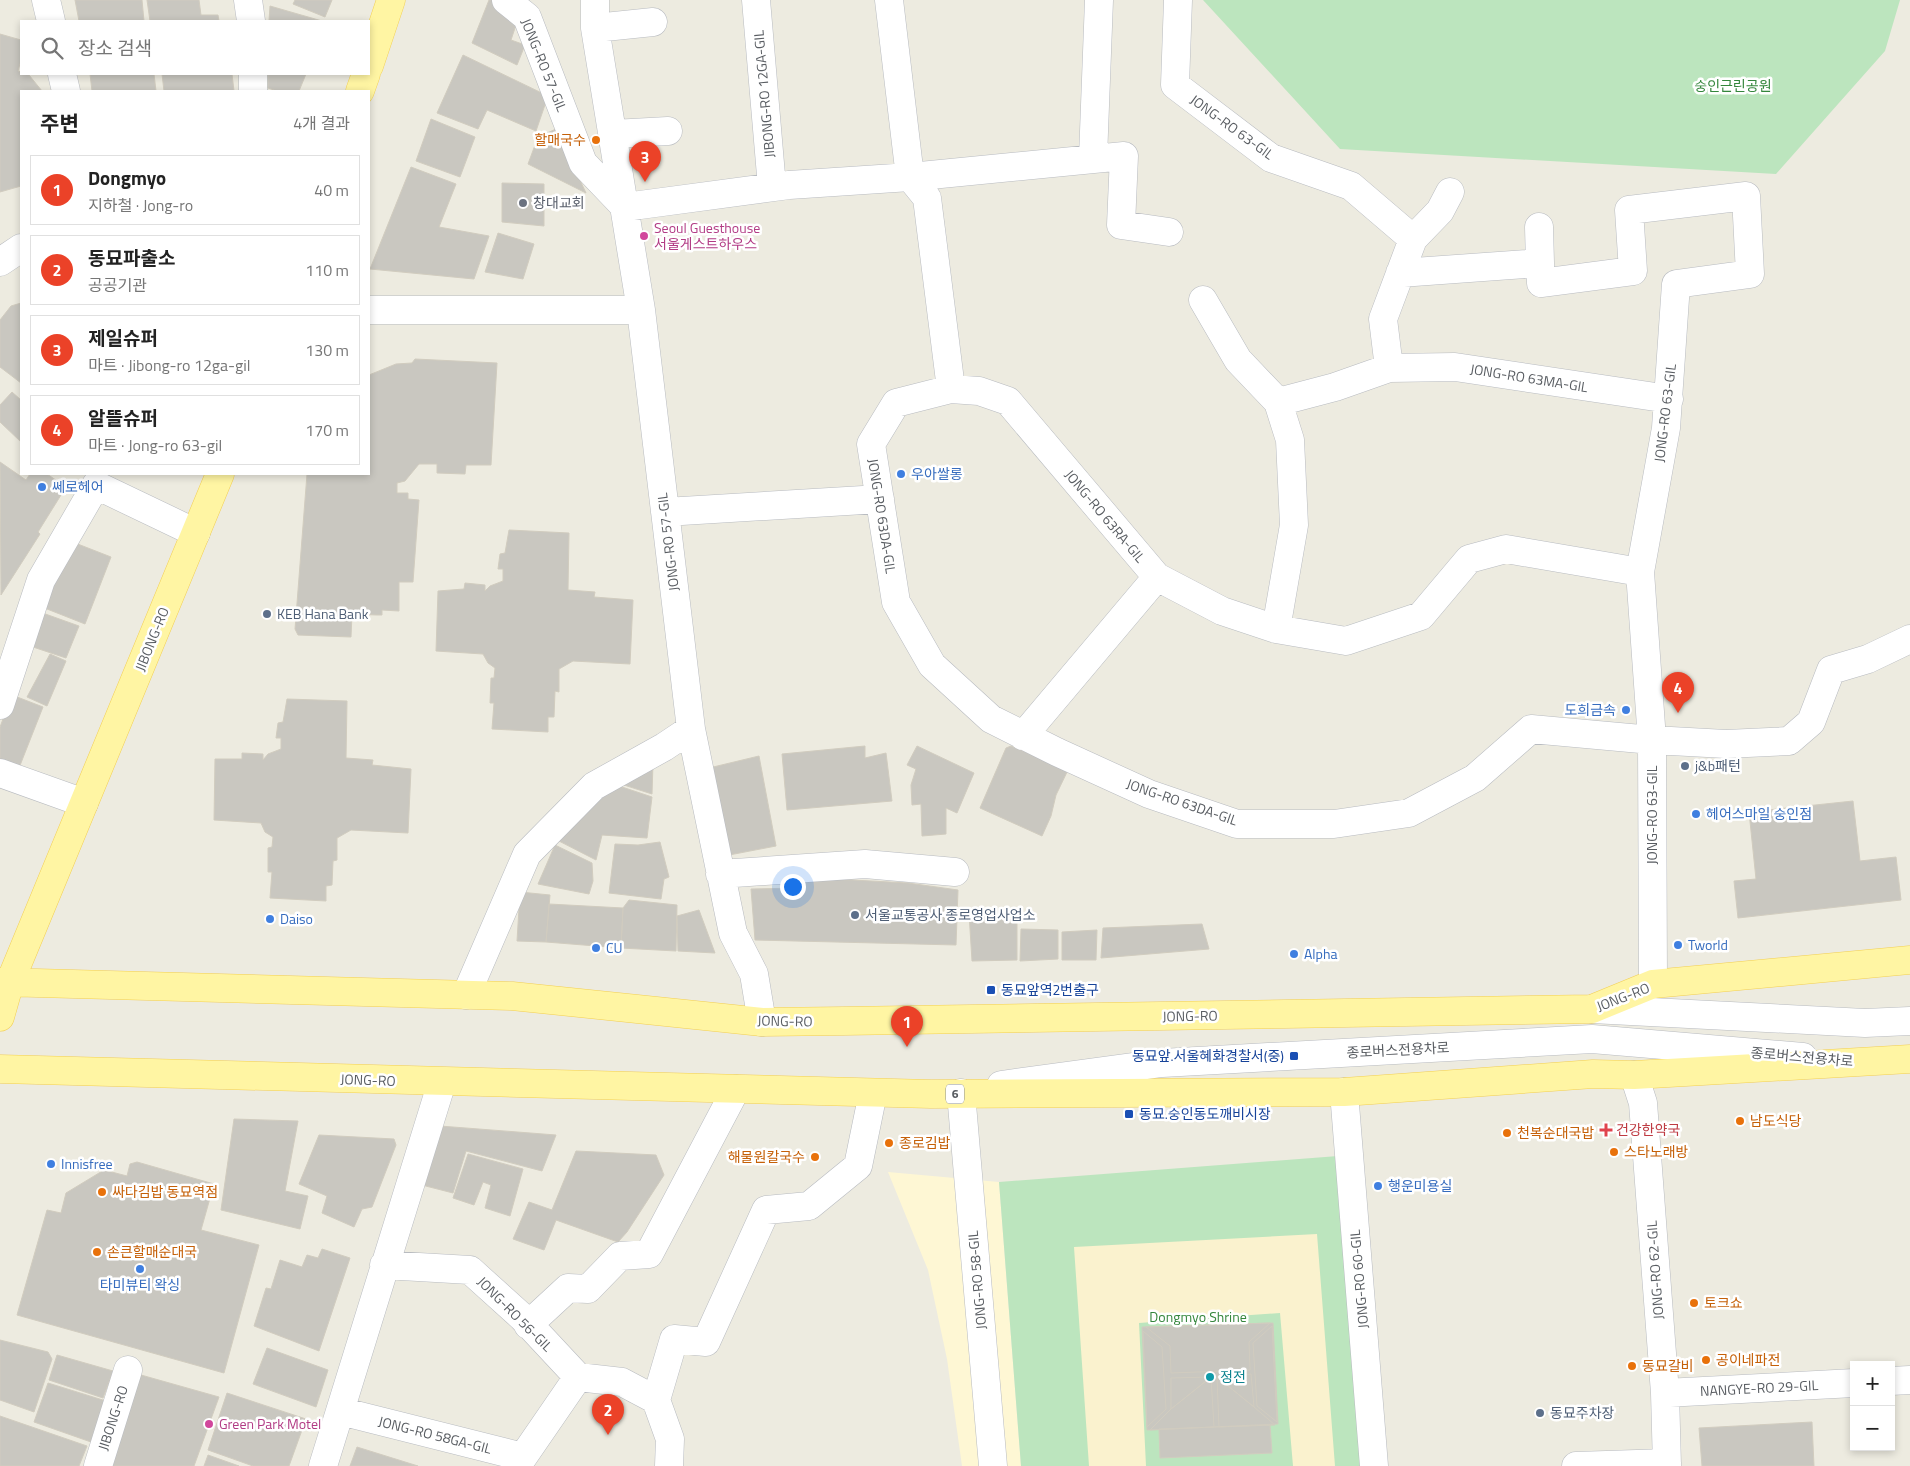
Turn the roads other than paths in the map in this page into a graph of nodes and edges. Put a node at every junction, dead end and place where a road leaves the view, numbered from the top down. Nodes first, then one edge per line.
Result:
1 (46, 0) edge
2 (248, 0) edge
3 (391, 0) edge
4 (506, 0) edge
5 (595, 0) edge
6 (756, 0) edge
7 (889, 0) edge
8 (1099, 0) edge
9 (1178, 0) edge
10 (51, 20) edge
11 (250, 20) edge
12 (653, 22) dead end
13 (595, 28) junction
14 (370, 63) edge
15 (62, 75) edge
16 (253, 75) edge
17 (366, 75) edge
18 (66, 90) edge
19 (253, 90) edge
20 (360, 90) edge
21 (668, 131) dead end
22 (613, 134) junction
23 (1093, 158) junction
24 (910, 177) junction
25 (772, 187) junction
26 (1450, 192) dead end
27 (625, 208) junction
28 (1539, 227) dead end
29 (1169, 232) dead end
30 (1413, 239) junction
31 (20, 249) edge
32 (0, 262) edge
33 (1540, 264) junction
34 (1400, 273) junction
35 (1203, 300) dead end
36 (370, 310) edge
37 (641, 310) junction
38 (1389, 368) junction
39 (951, 389) junction
40 (1669, 399) junction
41 (1278, 402) junction
42 (220, 475) edge
43 (880, 499) junction
44 (665, 512) junction
45 (196, 533) junction
46 (1640, 572) junction
47 (1157, 577) junction
48 (1276, 630) junction
49 (1910, 639) edge
50 (0, 705) edge
51 (691, 729) junction
52 (1024, 736) junction
53 (1652, 740) junction
54 (0, 773) edge
55 (84, 803) junction
56 (955, 872) dead end
57 (720, 874) junction
58 (1910, 960) edge
59 (5, 982) edge
60 (1653, 984) junction
61 (466, 995) junction
62 (1592, 1009) junction
63 (0, 1017) edge
64 (762, 1022) junction
65 (1910, 1022) edge
66 (1910, 1059) edge
67 (1866, 1062) junction
68 (0, 1069) edge
69 (1634, 1076) junction
70 (442, 1082) junction
71 (736, 1089) junction
72 (1344, 1092) junction
73 (873, 1093) junction
74 (930, 1094) junction
75 (961, 1094) junction
76 (384, 1264) junction
77 (528, 1325) junction
78 (128, 1370) dead end
79 (578, 1377) junction
80 (1910, 1380) edge
81 (1895, 1381) edge
82 (1850, 1383) edge
83 (1664, 1394) junction
84 (656, 1400) junction
85 (340, 1410) junction
86 (1667, 1465) edge
87 (98, 1466) edge
88 (323, 1466) edge
89 (669, 1466) edge
90 (993, 1466) edge
91 (1374, 1466) edge
92 (1576, 1466) edge

1 - 10 street
2 - 11 street
3 - 14 main road
4 - 27 street, JONG-RO 57-GIL
5 - 13 street, JONG-RO 57-GIL
6 - 25 street, JIBONG-RO 12GA-GIL
7 - 24 street
8 - 23 street
9 - 30 street, JONG-RO 63-GIL
12 - 13 street
13 - 22 street, JONG-RO 57-GIL
15 - 18 street
16 - 19 street
17 - 20 main road
21 - 22 street
22 - 27 street, JONG-RO 57-GIL
23 - 24 street
23 - 29 street
24 - 25 street
24 - 39 street
25 - 27 street
26 - 30 street
27 - 37 street, JONG-RO 57-GIL
28 - 33 street, JONG-RO 63-GIL
30 - 34 street
31 - 32 street
33 - 34 street
33 - 40 street, JONG-RO 63-GIL
34 - 38 street
35 - 41 street
36 - 37 street
37 - 44 street, JONG-RO 57-GIL
38 - 40 street, JONG-RO 63MA-GIL
38 - 41 street, JONG-RO 63MA-GIL
39 - 43 street, JONG-RO 63DA-GIL
39 - 47 street, JONG-RO 63RA-GIL
40 - 46 street, JONG-RO 63-GIL
41 - 48 street
42 - 45 main road, JIBONG-RO
43 - 44 street
43 - 52 street, JONG-RO 63DA-GIL
44 - 51 street, JONG-RO 57-GIL
45 - 50 street
45 - 55 main road, JIBONG-RO
46 - 48 street, JONG-RO 63RA-GIL
46 - 53 street, JONG-RO 63-GIL
47 - 48 street, JONG-RO 63RA-GIL
47 - 52 street
49 - 53 street, JONG-RO 63DA-GIL
51 - 57 street, JONG-RO 57-GIL
51 - 61 street
52 - 53 street, JONG-RO 63DA-GIL
53 - 60 street, JONG-RO 63-GIL
54 - 55 street
55 - 59 main road, JIBONG-RO
56 - 57 street
57 - 64 street, JONG-RO 57-GIL
58 - 60 main road, JONG-RO
59 - 61 main road, JONG-RO
59 - 63 main road, JIBONG-RO
60 - 62 main road, JONG-RO
61 - 64 main road, JONG-RO
62 - 64 main road, JONG-RO
62 - 65 street
66 - 67 main road, JONG-RO / 6
67 - 69 main road, JONG-RO / 6
67 - 74 street, 종로버스전용차로
68 - 70 main road, JONG-RO / 6
69 - 72 main road, JONG-RO / 6
69 - 83 street, JONG-RO 62-GIL
70 - 71 main road, JONG-RO / 6
70 - 76 street
71 - 73 main road, JONG-RO / 6
71 - 77 street
72 - 75 main road, JONG-RO / 6
72 - 91 street, JONG-RO 60-GIL
73 - 74 main road, JONG-RO / 6
73 - 84 street
74 - 75 main road, JONG-RO / 6
75 - 90 street, JONG-RO 58-GIL
76 - 77 street, JONG-RO 56-GIL
76 - 85 street
77 - 79 street, JONG-RO 56-GIL
78 - 87 street, JIBONG-RO
79 - 84 street
79 - 85 street, JONG-RO 58GA-GIL
80 - 81 street
82 - 83 street, NANGYE-RO 29-GIL
83 - 86 street, JONG-RO 62-GIL
84 - 89 street
85 - 88 street
86 - 92 street

